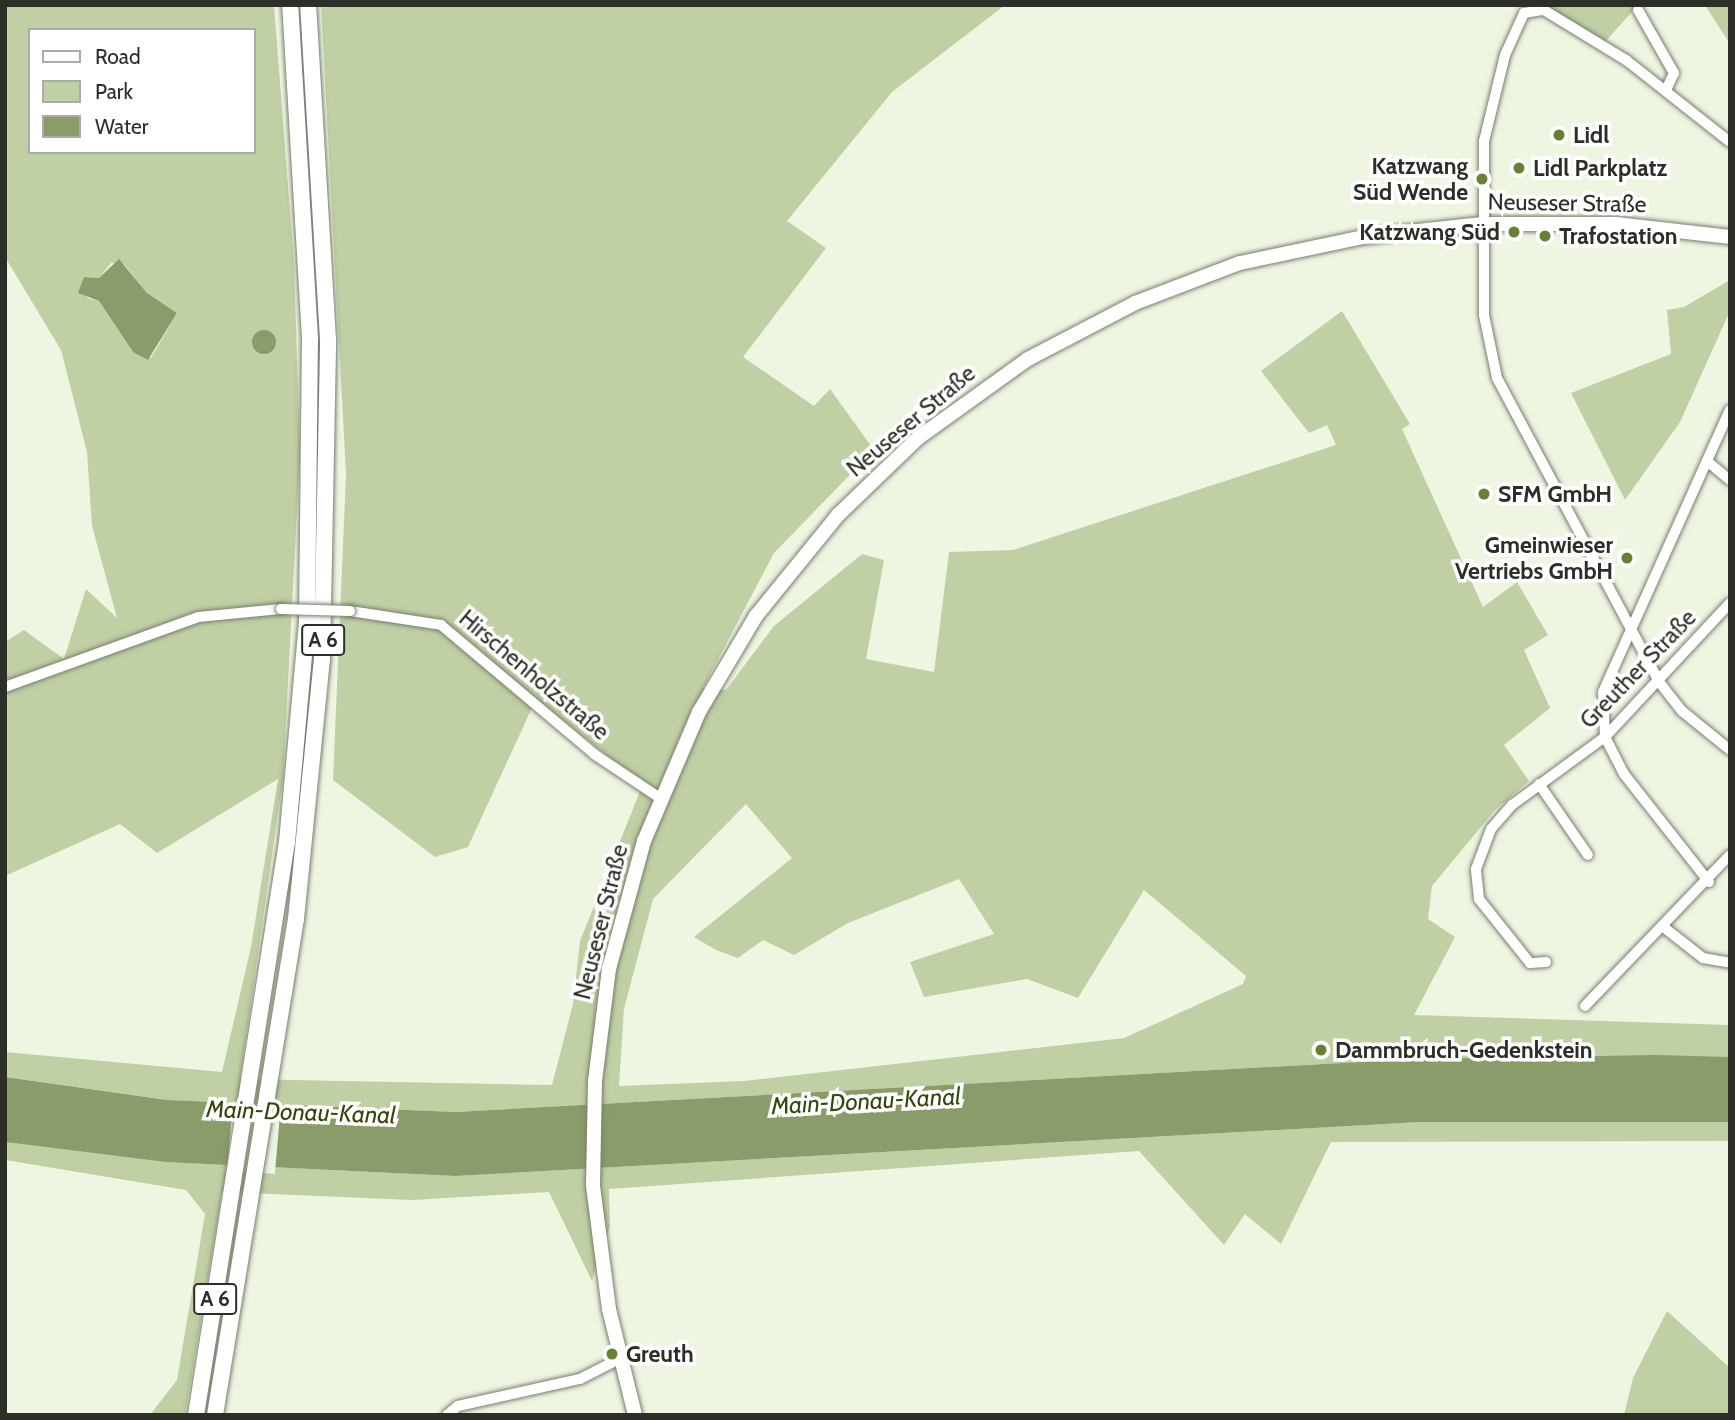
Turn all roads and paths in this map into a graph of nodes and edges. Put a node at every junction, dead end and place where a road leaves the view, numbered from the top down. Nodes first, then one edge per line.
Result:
1 (290, 5) edge
2 (308, 5) edge
3 (1523, 9) edge
4 (1638, 10) dead end
5 (1665, 90) junction
6 (1730, 142) edge
7 (1482, 225) junction
8 (1730, 237) edge
9 (1730, 410) edge
10 (1707, 461) junction
11 (1730, 480) edge
12 (1730, 603) edge
13 (1629, 626) junction
14 (1660, 683) junction
15 (5, 687) edge
16 (1605, 737) junction
17 (1730, 750) edge
18 (1539, 784) junction
19 (660, 798) junction
20 (1588, 855) dead end
21 (1730, 855) edge
22 (1709, 881) junction
23 (1666, 929) junction
24 (1546, 962) dead end
25 (1730, 963) edge
26 (1586, 1006) dead end
27 (620, 1359) junction
28 (196, 1415) edge
29 (215, 1415) edge
30 (447, 1415) edge
31 (635, 1415) edge

1 - 28 highway, A 6
2 - 29 highway, A 6
3 - 5 street
3 - 7 street
4 - 5 street
5 - 6 street
7 - 8 main road, Neuseser Straße
7 - 13 street
7 - 19 main road, Neuseser Straße
9 - 10 street
10 - 11 street
10 - 13 street
12 - 14 street, Greuther Straße
13 - 14 street
13 - 16 street
14 - 16 street, Greuther Straße
14 - 17 street
15 - 19 street, Hirschenholzstraße, bridge
16 - 18 street, Greuther Straße
16 - 22 street
18 - 20 street
18 - 24 street, Greuther Straße
19 - 27 main road, Neuseser Straße
21 - 22 street
22 - 23 street
23 - 25 street
23 - 26 street
27 - 30 street
27 - 31 main road, Neuseser Straße

